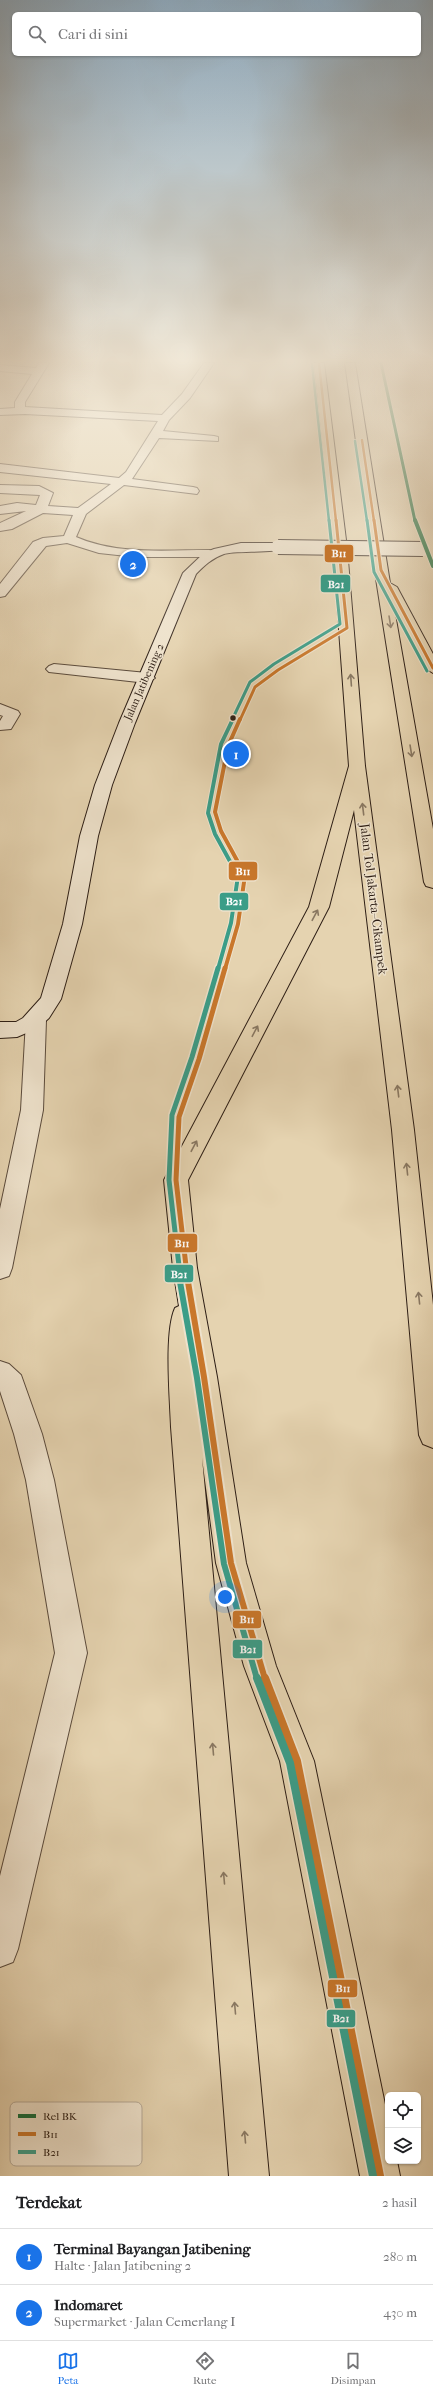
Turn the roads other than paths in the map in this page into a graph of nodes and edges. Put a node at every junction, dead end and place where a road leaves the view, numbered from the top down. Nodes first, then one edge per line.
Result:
1 (137, 465) edge
2 (330, 465) edge
3 (365, 465) edge
4 (0, 468) edge
5 (123, 481) junction
6 (0, 489) edge
7 (193, 491) dead end
8 (41, 509) junction
9 (0, 510) edge
10 (81, 512) junction
11 (0, 527) edge
12 (69, 539) junction
13 (433, 549) edge
14 (209, 554) junction
15 (381, 570) junction
16 (0, 593) edge
17 (433, 668) edge
18 (54, 669) dead end
19 (147, 678) junction
20 (0, 709) edge
21 (5, 726) dead end
22 (357, 766) junction
23 (433, 882) edge
24 (32, 1024) junction
25 (0, 1030) edge
26 (0, 1268) edge
27 (185, 1268) junction
28 (0, 1373) edge
29 (433, 1435) edge
30 (0, 1949) edge
31 (249, 2176) edge
32 (380, 2176) edge

1 - 5 street
22 -> 2 highway, Jalan Tol Jakarta–Cikampek
3 - 15 highway
4 - 5 street
5 - 7 street
5 - 10 street
6 - 8 street
8 - 9 street
8 - 10 street
8 - 11 street
10 - 12 street
12 - 14 street
12 - 16 street
13 - 14 street, Jalan Jatibening 2, bridge
14 - 19 street, Jalan Jatibening 2
15 - 17 highway
15 -> 23 highway
18 - 19 street
19 - 24 street, Jalan Jatibening 2
20 - 21 street
27 -> 22 highway
29 -> 22 highway, Jalan Tol Jakarta–Cikampek
24 - 25 street
24 - 26 street
31 -> 27 highway
27 - 32 highway
28 - 30 street

